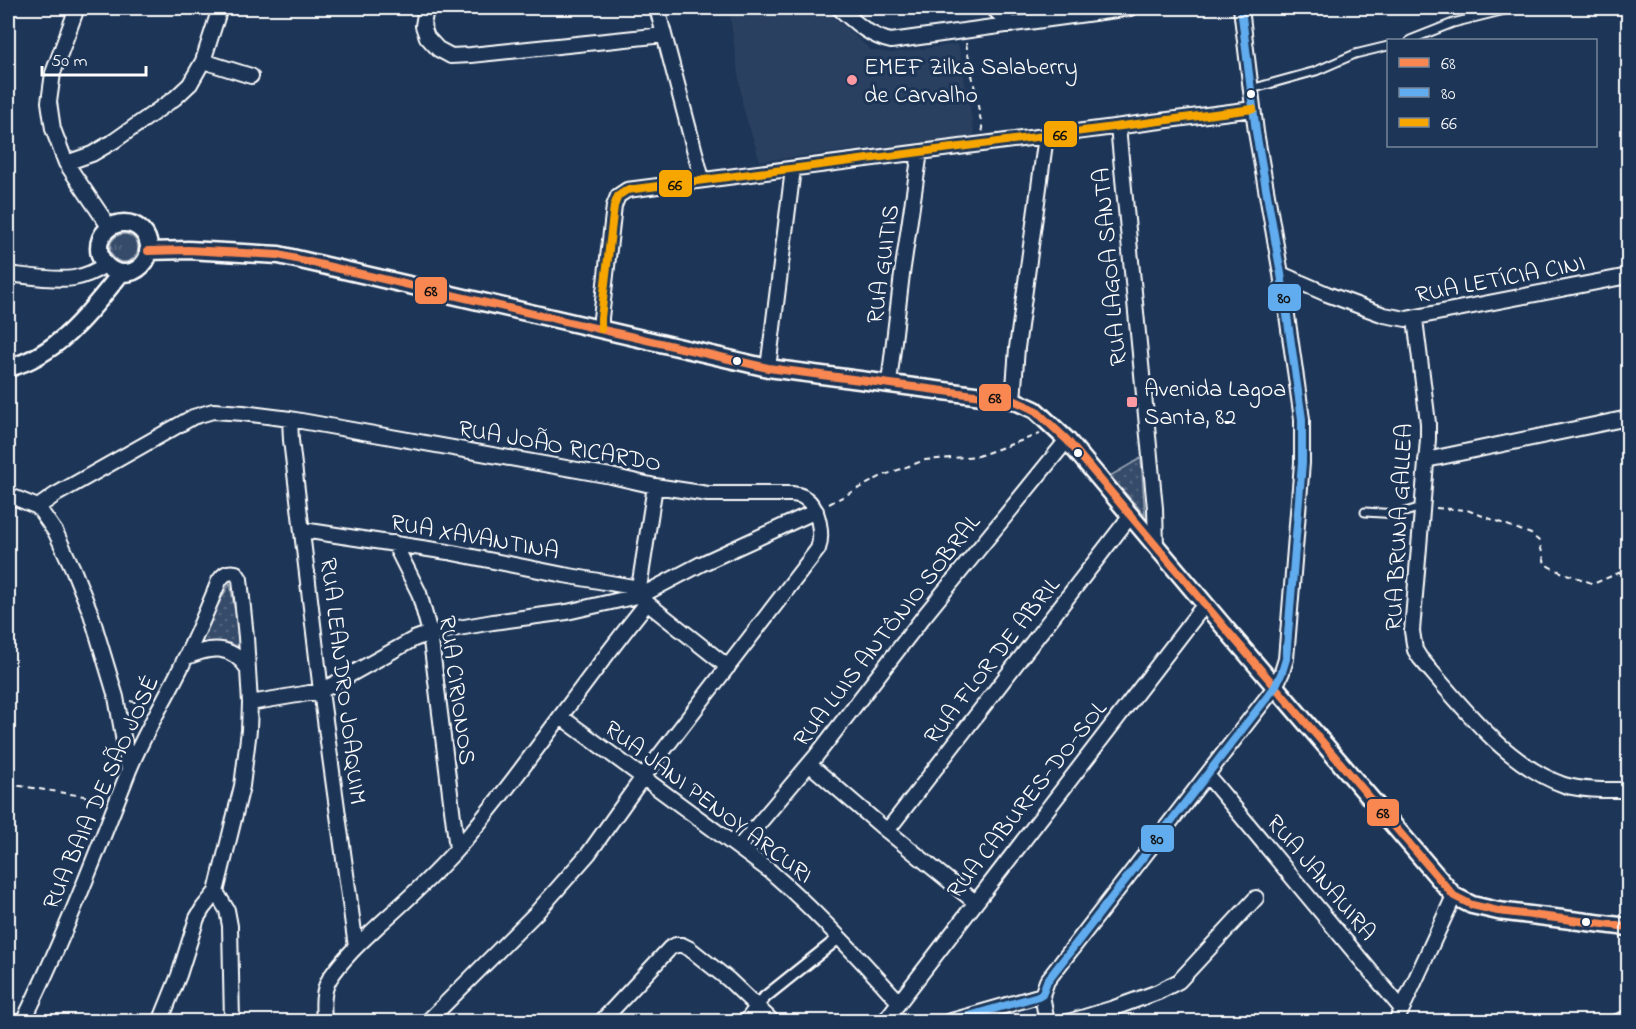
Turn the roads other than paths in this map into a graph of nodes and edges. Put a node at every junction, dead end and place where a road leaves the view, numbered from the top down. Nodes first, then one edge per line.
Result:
1 (77, 8) edge
2 (220, 8) edge
3 (426, 8) edge
4 (657, 8) edge
5 (839, 8) edge
6 (993, 8) edge
7 (1130, 8) edge
8 (1241, 8) edge
9 (1513, 8) edge
10 (1011, 25) junction
11 (664, 35) junction
12 (1412, 39) edge
13 (1387, 46) edge
14 (203, 61) junction
15 (251, 76) dead end
16 (1251, 89) junction
17 (1253, 110) junction
18 (1118, 127) junction
19 (1047, 136) junction
20 (920, 152) junction
21 (66, 163) junction
22 (793, 169) junction
23 (702, 179) junction
24 (110, 228) junction
25 (148, 251) junction
26 (105, 265) junction
27 (121, 273) junction
28 (8, 274) edge
29 (1281, 274) junction
30 (1629, 276) edge
31 (1415, 319) junction
32 (601, 329) junction
33 (8, 368) edge
34 (768, 368) junction
35 (889, 383) junction
36 (1013, 400) junction
37 (1629, 418) edge
38 (290, 419) junction
39 (1061, 434) junction
40 (1426, 460) junction
41 (655, 486) junction
42 (8, 495) edge
43 (38, 507) junction
44 (1422, 507) junction
45 (816, 511) junction
46 (1365, 512) dead end
47 (1131, 515) junction
48 (303, 530) junction
49 (394, 543) junction
50 (1156, 547) junction
51 (643, 595) junction
52 (1205, 604) junction
53 (430, 633) junction
54 (185, 658) junction
55 (728, 667) junction
56 (248, 670) junction
57 (1275, 687) junction
58 (321, 691) junction
59 (250, 703) junction
60 (561, 717) junction
61 (809, 764) junction
62 (129, 770) junction
63 (1207, 775) junction
64 (643, 777) junction
65 (1629, 790) edge
66 (887, 831) junction
67 (739, 847) junction
68 (457, 849) junction
69 (216, 892) junction
70 (1454, 896) junction
71 (1256, 898) dead end
72 (975, 902) junction
73 (1629, 927) edge
74 (840, 937) junction
75 (356, 947) junction
76 (1041, 995) junction
77 (899, 1002) junction
78 (757, 1007) junction
79 (1399, 1015) edge
80 (1629, 1018) edge
81 (23, 1022) edge
82 (160, 1022) edge
83 (232, 1022) edge
84 (324, 1022) edge
85 (427, 1022) edge
86 (601, 1022) edge
87 (746, 1022) edge
88 (773, 1022) edge
89 (884, 1022) edge
90 (948, 1022) edge
91 (1047, 1022) edge
92 (1068, 1022) edge
93 (1617, 1022) edge

1 - 21 street
2 - 14 street
3 - 11 street
4 - 11 street
5 - 10 street
6 - 10 street
7 - 10 street
8 - 16 street
9 - 12 lane
11 - 23 street
13 - 16 lane
14 - 15 street
14 - 21 street
16 - 17 street
17 - 18 street
17 - 29 street
18 - 19 street
18 - 50 street, RUA LAGOA SANTA
19 - 20 street
19 - 36 street
20 - 22 street
20 - 35 street, RUA GUITIS
21 - 24 street
22 - 23 street
22 - 34 street
23 - 32 street
24 - 25 street
24 - 26 street
25 - 27 street
25 - 32 street
26 - 27 street
26 - 28 street
27 - 33 street
29 - 31 street, RUA LETÍCIA CINI
29 - 57 street
30 - 31 street, RUA LETÍCIA CINI
31 - 40 street, RUA BRUNA GALLEA
32 - 34 street
34 - 35 street
35 - 36 street
36 - 39 street
37 - 40 street
38 - 41 street, RUA JOÃO RICARDO
38 - 43 street, RUA JOÃO RICARDO
38 - 48 street, RUA LEANDRO JOAQUIM
39 - 47 street
39 - 61 street, RUA LUIS ANTÔNIO SOBRAL
40 - 44 street, RUA BRUNA GALLEA
41 - 45 street, RUA JOÃO RICARDO
41 - 51 street
42 - 43 street
43 - 62 street
44 - 46 lane
44 - 65 street, RUA BRUNA GALLEA
45 - 51 street
45 - 55 street
47 - 50 street
47 - 66 street, RUA FLOR DE ABRIL
48 - 49 street, RUA XAVANTINA
48 - 58 street, RUA LEANDRO JOAQUIM
49 - 51 street, RUA XAVANTINA
49 - 53 street, RUA CIRIONOS
50 - 52 street
51 - 53 street
51 - 55 street, RUA XAVANTINA
51 - 60 street
52 - 57 street
52 - 72 street, RUA CABURES-DO-SOL
53 - 58 street
53 - 68 street, RUA CIRIONOS
54 - 56 street
54 - 56 street, RUA BAIA DE SÃO JOSÉ
54 - 62 street, RUA BAIA DE SÃO JOSÉ
55 - 64 street
56 - 59 street
57 - 63 street
57 - 70 street
58 - 59 street
58 - 75 street, RUA LEANDRO JOAQUIM
59 - 69 street
60 - 64 street, RUA JANI PENOY ARCURI
60 - 68 street
61 - 66 street
61 - 67 street, RUA LUIS ANTÔNIO SOBRAL
62 - 81 street, RUA BAIA DE SÃO JOSÉ
63 - 76 street
63 - 79 street, RUA JANAUIRA
64 - 67 street, RUA JANI PENOY ARCURI
64 - 85 street
66 - 72 street
67 - 74 street, RUA JANI PENOY ARCURI
68 - 75 street
69 - 82 street
69 - 83 street
70 - 73 street
70 - 79 street
71 - 92 street
72 - 77 street, RUA CABURES-DO-SOL
74 - 77 street, RUA JANI PENOY ARCURI
74 - 78 street
75 - 84 street
76 - 90 street
76 - 91 street
77 - 89 street, RUA CABURES-DO-SOL
78 - 86 street
78 - 87 street
78 - 88 street
80 - 93 street

